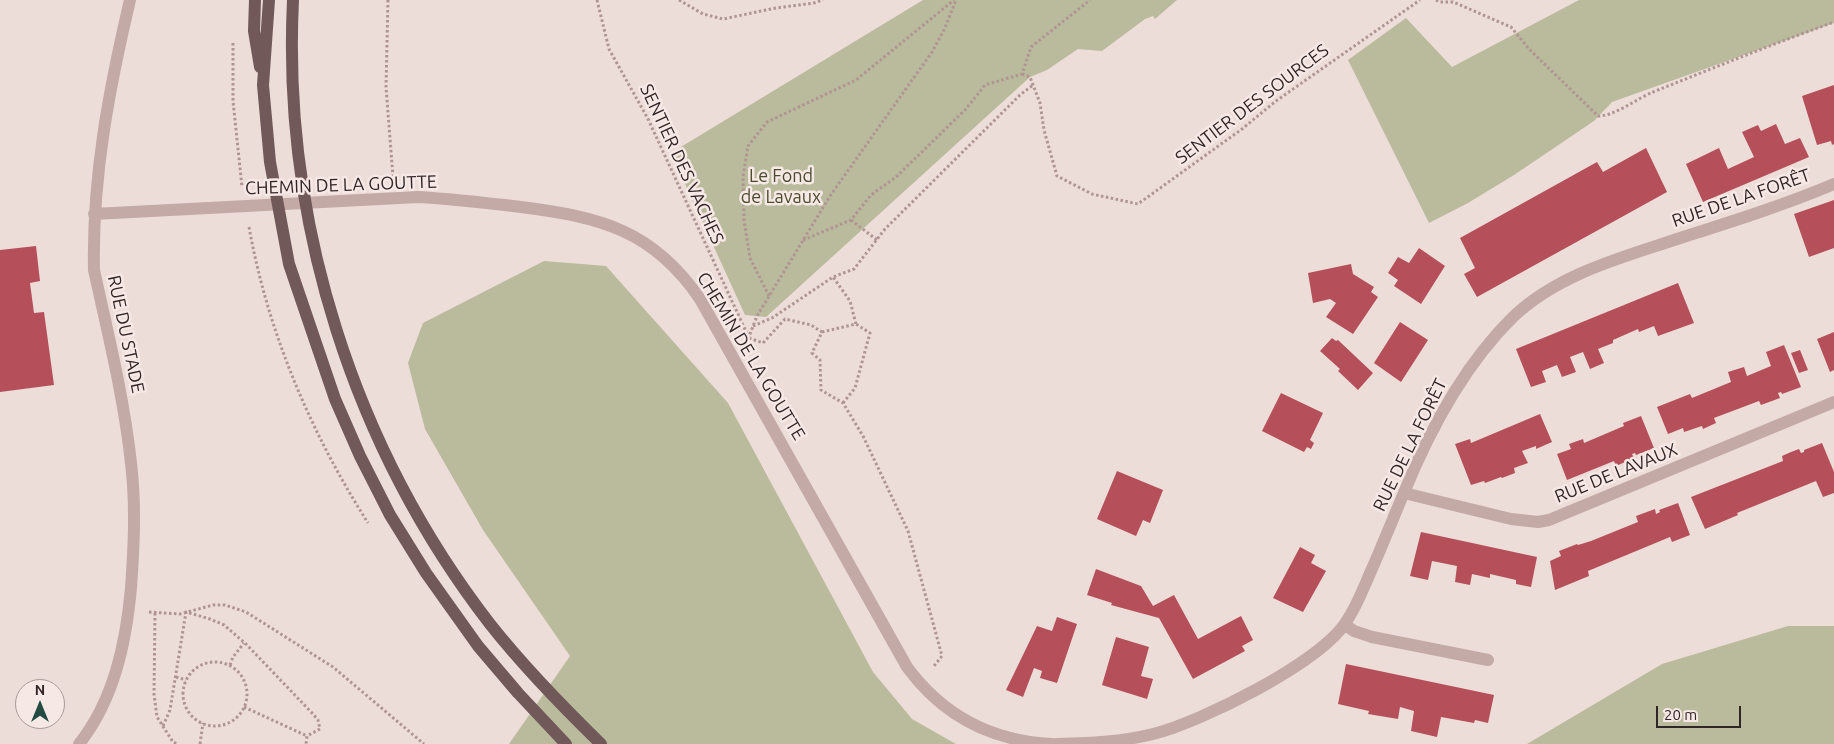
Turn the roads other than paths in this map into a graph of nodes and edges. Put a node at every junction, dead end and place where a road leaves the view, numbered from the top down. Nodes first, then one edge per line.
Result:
1 (130, 0) edge
2 (255, 0) edge
3 (269, 0) edge
4 (293, 0) edge
5 (263, 84) junction
6 (1834, 184) edge
7 (94, 214) junction
8 (1834, 402) edge
9 (1404, 493) junction
10 (1345, 625) junction
11 (1488, 660) dead end
12 (980, 727) joint
13 (80, 744) edge
14 (566, 744) edge
15 (601, 744) edge
16 (1054, 744) edge

1 - 7 street, RUE DU STADE
2 - 5 main road
3 - 5 main road
4 - 15 main road
5 - 14 main road
6 - 9 street, RUE DE LA FORÊT
7 - 12 street, CHEMIN DE LA GOUTTE
7 - 13 street, RUE DU STADE
8 - 9 street, RUE DE LAVAUX
9 - 10 street, RUE DE LA FORÊT
10 - 11 street
10 - 16 street, RUE DE LA FORÊT
12 - 16 street, RUE DE LA FORÊT

